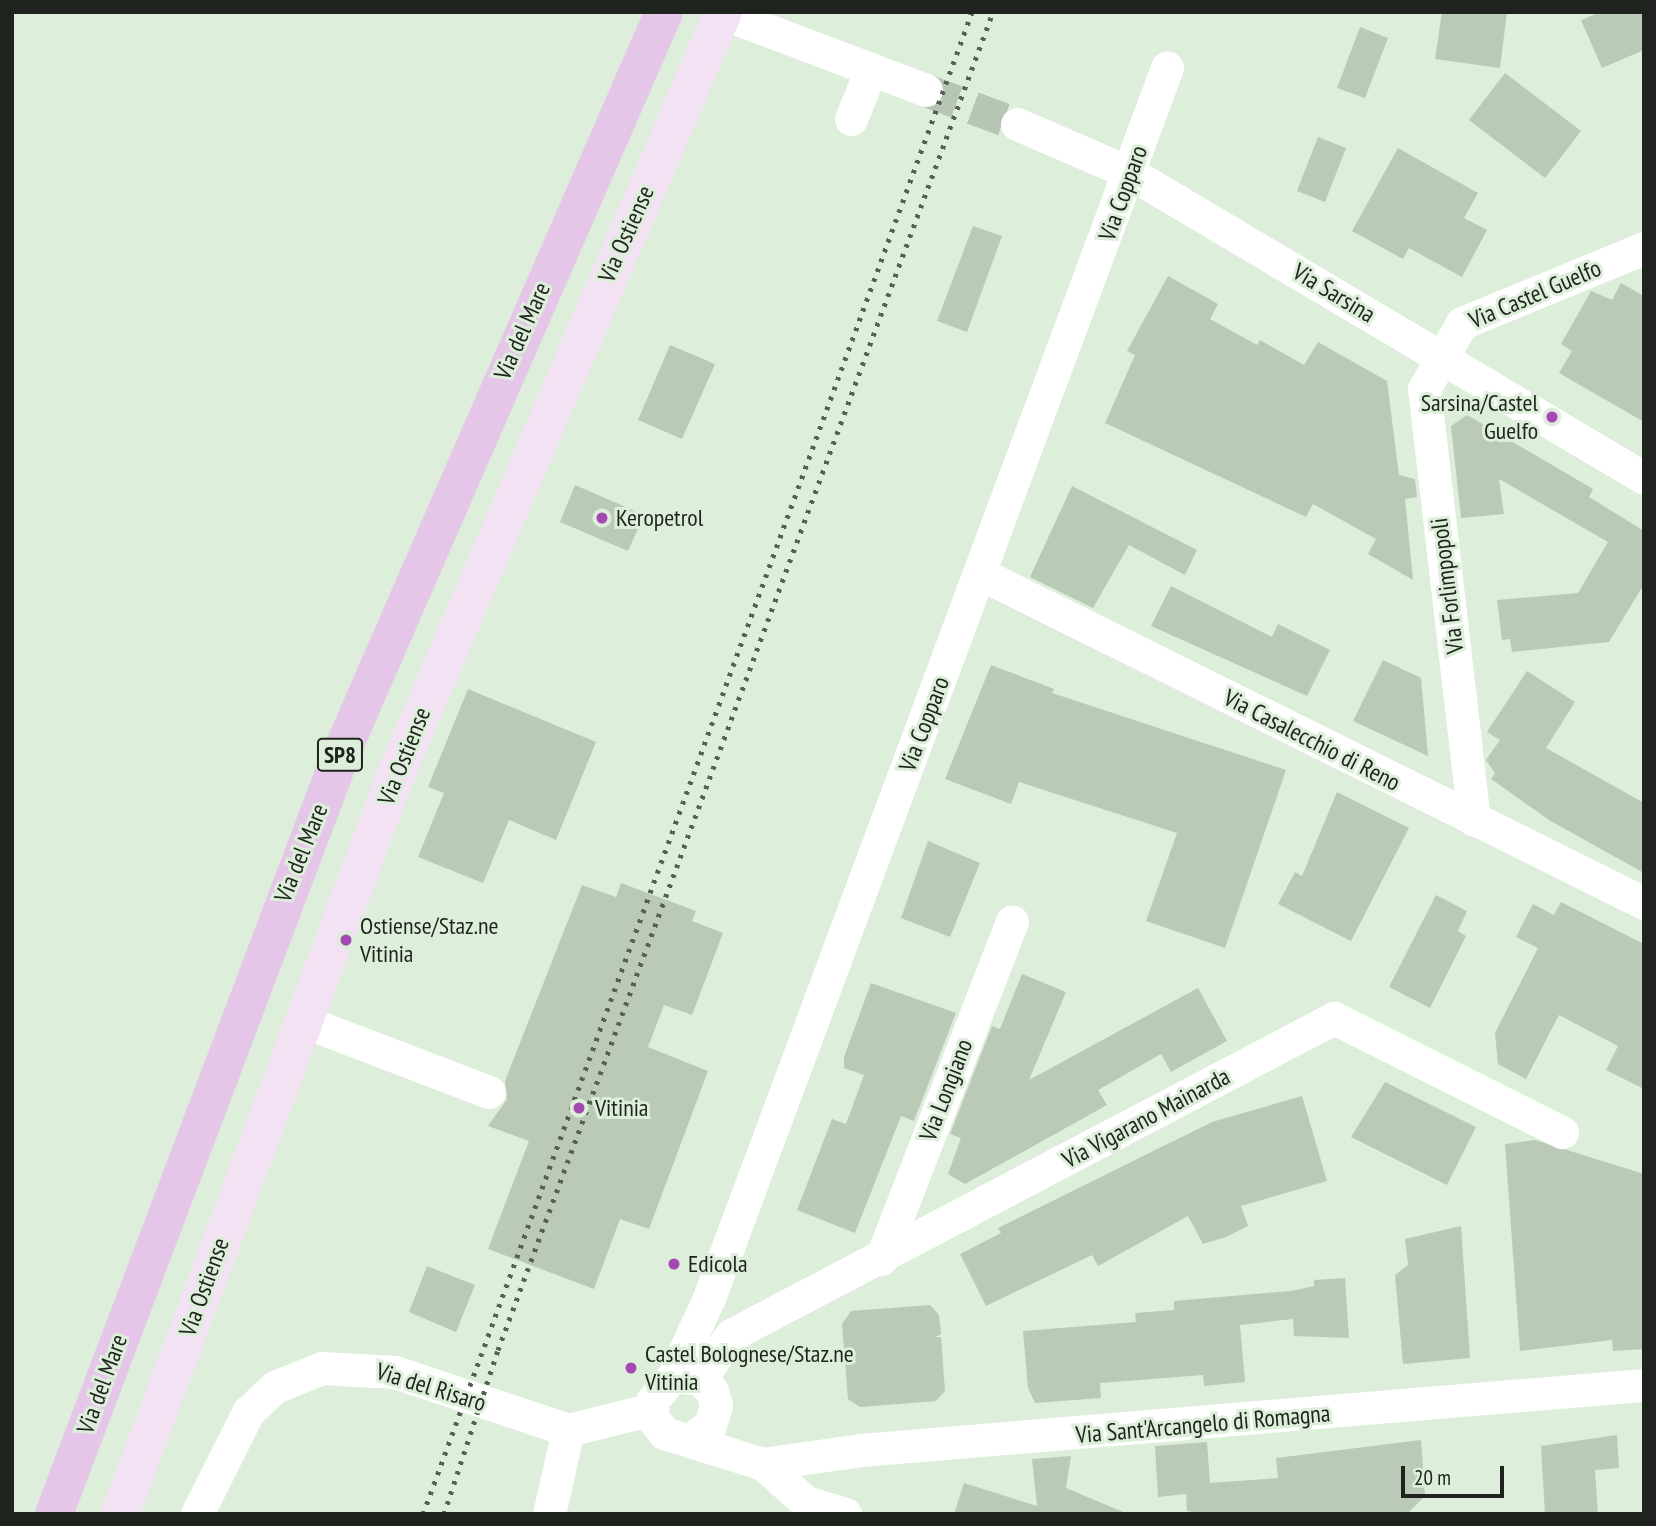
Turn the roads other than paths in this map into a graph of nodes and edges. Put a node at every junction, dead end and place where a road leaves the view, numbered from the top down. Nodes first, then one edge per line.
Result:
1 (664, 12) edge
2 (723, 13) edge
3 (1167, 68) dead end
4 (871, 69) junction
5 (926, 90) tunnel mouth
6 (851, 119) dead end
7 (1017, 124) tunnel mouth
8 (1130, 173) junction
9 (1644, 248) edge
10 (1442, 357) junction
11 (1644, 478) edge
12 (981, 574) junction
13 (1474, 820) junction
14 (1644, 903) edge
15 (1012, 921) dead end
16 (303, 1021) junction
17 (489, 1092) dead end
18 (1562, 1132) dead end
19 (881, 1259) junction
20 (702, 1315) junction
21 (731, 1335) junction
22 (687, 1377) junction
23 (1644, 1385) edge
24 (652, 1409) junction
25 (568, 1430) junction
26 (692, 1438) junction
27 (764, 1464) junction
28 (803, 1508) edge
29 (54, 1514) edge
30 (120, 1514) edge
31 (197, 1514) edge
32 (550, 1514) edge
33 (845, 1514) edge

1 - 29 main road, Via del Mare / SP8
2 - 4 street
2 - 16 main road, Via Ostiense
3 - 8 street, Via Copparo
4 - 5 street
4 - 6 street
7 - 8 street, Via Sarsina
8 - 10 street, Via Sarsina
8 - 12 street, Via Copparo
9 - 10 street, Via Castel Guelfo
10 - 11 street, Via Sarsina
10 - 13 street, Via Forlimpopoli
12 - 13 street, Via Casalecchio di Reno
12 - 20 street, Via Copparo
13 - 14 street, Via Casalecchio di Reno
15 - 19 street, Via Longiano
16 - 17 street
16 - 30 main road, Via Ostiense
18 - 19 street, Via Vigarano Mainarda
19 - 21 street, Via Vigarano Mainarda
20 - 21 street
20 - 22 street, Via Copparo
21 - 22 street, Via Vigarano Mainarda
22 - 24 street
22 - 26 street
23 - 27 street, Via Sant'Arcangelo di Romagna
24 - 25 street
24 - 26 street
25 - 31 street, Via del Risaro
25 - 32 street
26 - 27 street
27 - 28 street
28 - 33 street

